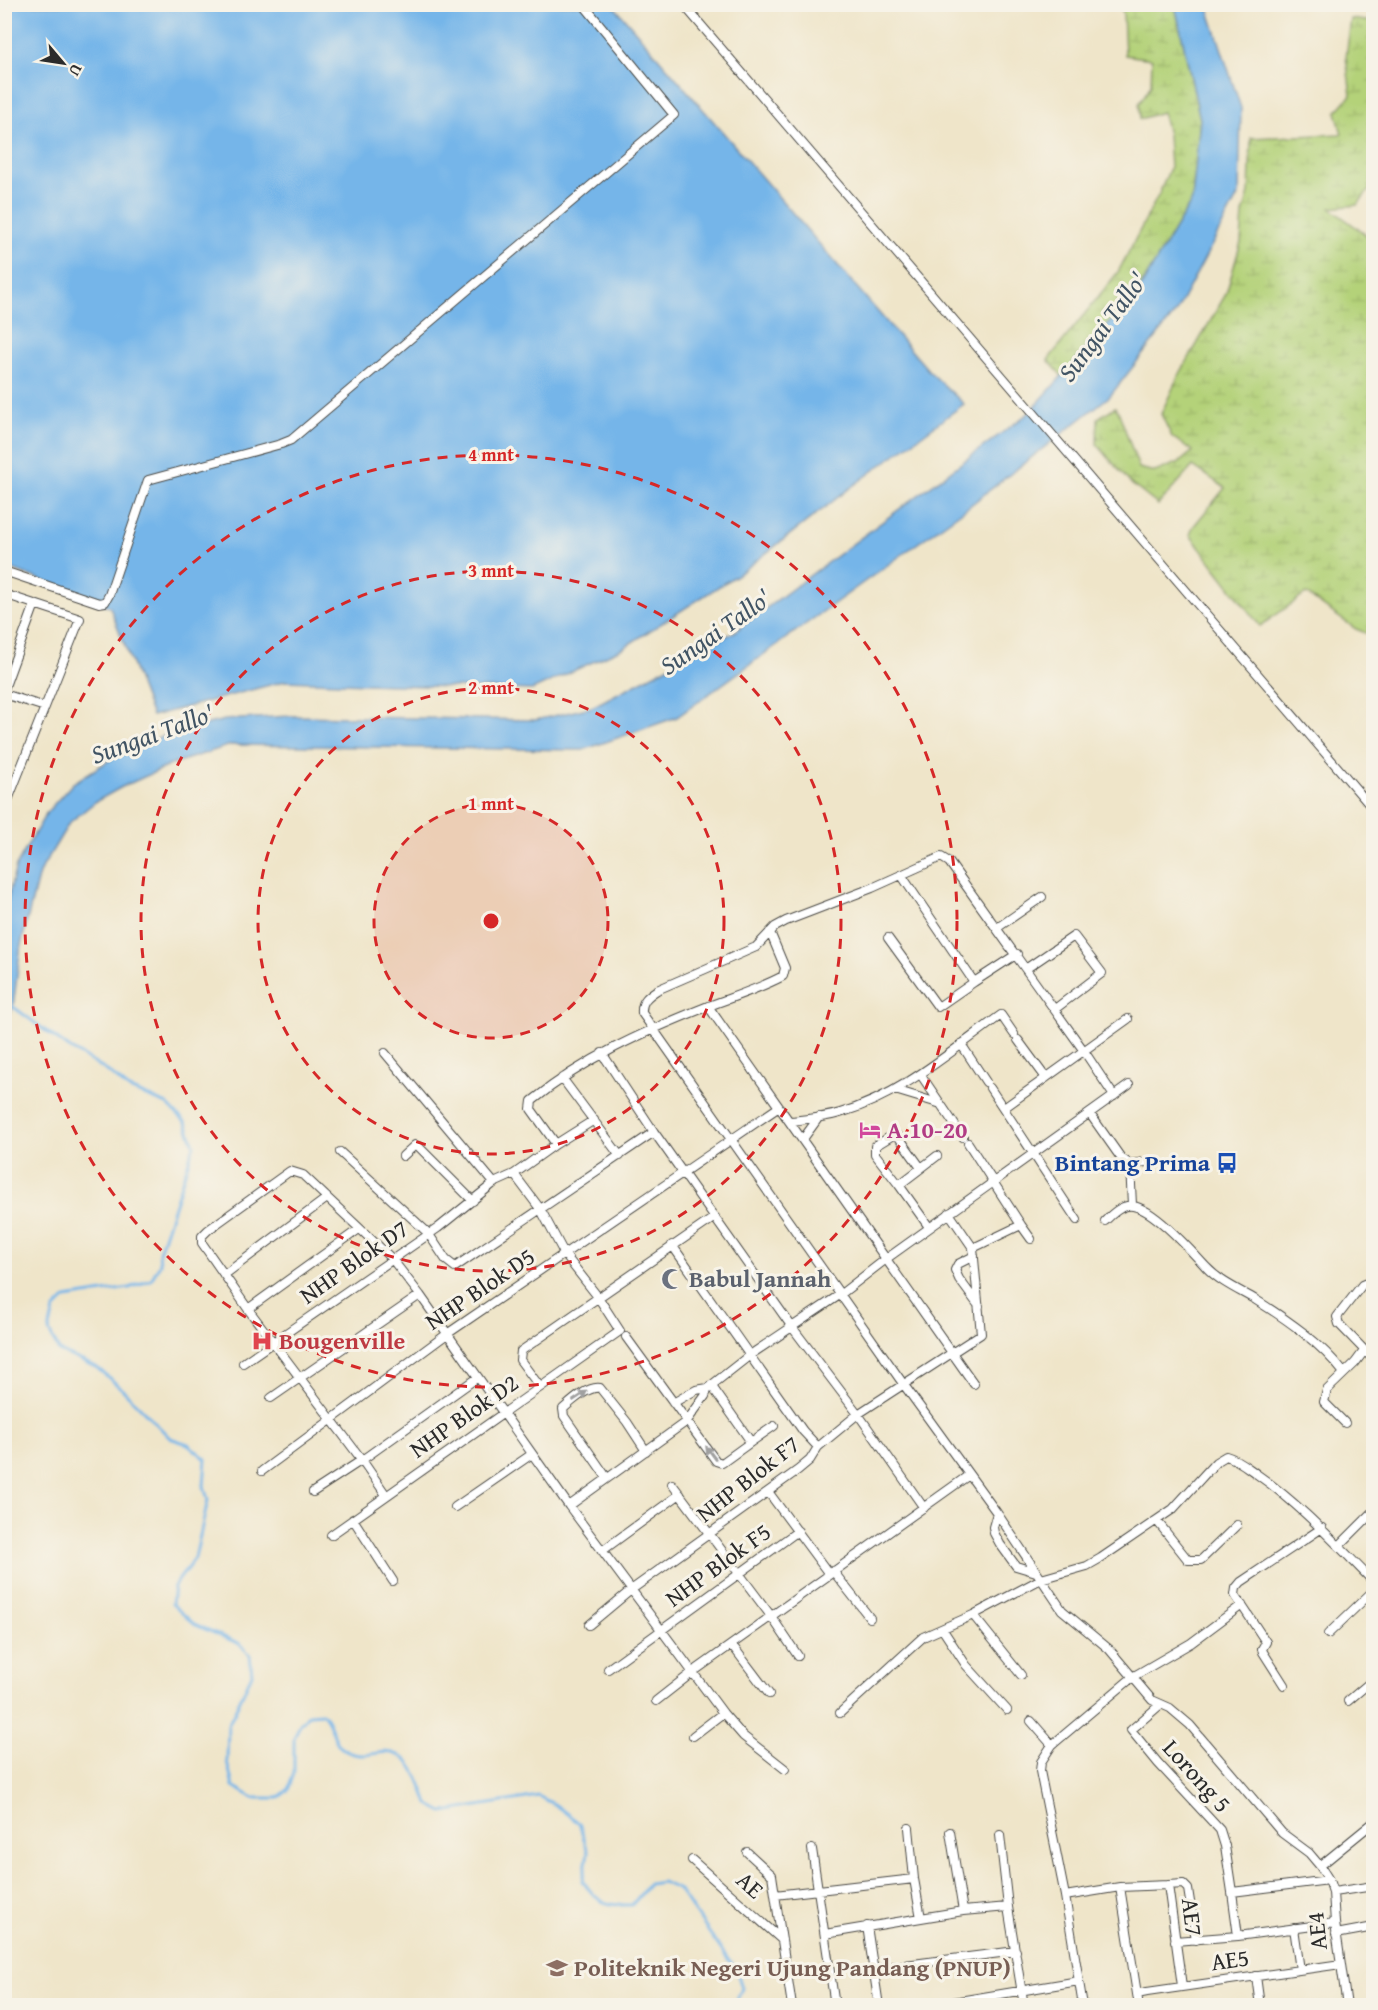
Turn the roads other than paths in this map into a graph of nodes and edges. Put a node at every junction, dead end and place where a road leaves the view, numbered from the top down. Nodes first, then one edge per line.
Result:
1 (583, 4) edge
2 (683, 4) edge
3 (4, 571) edge
4 (4, 594) edge
5 (35, 604) junction
6 (4, 688) edge
7 (4, 694) edge
8 (45, 707) junction
9 (5, 810) edge
10 (1374, 810) edge
11 (902, 876) junction
12 (1042, 897) dead end
13 (997, 928) junction
14 (770, 932) junction
15 (888, 938) dead end
16 (1017, 954) junction
17 (1027, 968) junction
18 (974, 982) junction
19 (708, 1006) junction
20 (1055, 1009) junction
21 (1128, 1019) dead end
22 (653, 1029) junction
23 (961, 1044) junction
24 (605, 1051) junction
25 (1084, 1051) junction
26 (385, 1053) dead end
27 (921, 1075) junction
28 (562, 1078) junction
29 (1046, 1078) junction
30 (1129, 1085) dead end
31 (895, 1090) junction
32 (1114, 1096) junction
33 (938, 1103) junction
34 (780, 1107) junction
35 (1004, 1108) junction
36 (1090, 1114) junction
37 (819, 1117) junction
38 (594, 1120) junction
39 (790, 1121) junction
40 (654, 1132) junction
41 (731, 1139) junction
42 (803, 1140) junction
43 (555, 1144) junction
44 (340, 1152) dead end
45 (1034, 1152) junction
46 (403, 1156) dead end
47 (620, 1156) junction
48 (938, 1156) dead end
49 (1146, 1162) dead end
50 (1130, 1164) junction
51 (921, 1168) junction
52 (683, 1172) junction
53 (514, 1174) junction
54 (994, 1181) junction
55 (494, 1183) junction
56 (899, 1185) junction
57 (327, 1198) junction
58 (473, 1200) junction
59 (1131, 1205) junction
60 (541, 1210) junction
61 (949, 1213) junction
62 (715, 1216) junction
63 (1077, 1220) dead end
64 (1105, 1221) dead end
65 (1021, 1225) junction
66 (929, 1227) junction
67 (359, 1229) junction
68 (428, 1233) junction
69 (1031, 1239) dead end
70 (672, 1245) junction
71 (974, 1252) junction
72 (566, 1255) junction
73 (392, 1259) junction
74 (886, 1259) junction
75 (224, 1275) junction
76 (1374, 1284) edge
77 (841, 1294) junction
78 (420, 1295) junction
79 (598, 1297) junction
80 (979, 1306) junction
81 (248, 1309) junction
82 (792, 1327) junction
83 (447, 1334) junction
84 (623, 1334) junction
85 (273, 1343) junction
86 (1364, 1351) junction
87 (952, 1354) junction
88 (750, 1355) junction
89 (1374, 1360) edge
90 (243, 1363) dead end
91 (1344, 1373) junction
92 (299, 1377) junction
93 (478, 1377) junction
94 (974, 1384) dead end
95 (904, 1385) junction
96 (710, 1386) junction
97 (540, 1387) junction
98 (271, 1398) dead end
99 (673, 1403) junction
100 (502, 1413) junction
101 (858, 1414) junction
102 (331, 1420) junction
103 (687, 1421) junction
104 (1345, 1423) dead end
105 (774, 1426) dead end
106 (751, 1442) junction
107 (818, 1447) junction
108 (646, 1451) junction
109 (532, 1454) junction
110 (363, 1460) junction
111 (262, 1471) dead end
112 (969, 1475) junction
113 (608, 1478) junction
114 (672, 1484) dead end
115 (313, 1492) dead end
116 (769, 1493) junction
117 (680, 1494) junction
118 (386, 1495) junction
119 (569, 1506) junction
120 (455, 1507) dead end
121 (924, 1508) junction
122 (1374, 1511) edge
123 (997, 1513) junction
124 (353, 1519) junction
125 (1157, 1521) junction
126 (1237, 1525) dead end
127 (1322, 1528) junction
128 (798, 1532) junction
129 (710, 1534) junction
130 (331, 1535) dead end
131 (1339, 1546) junction
132 (602, 1551) junction
133 (831, 1573) junction
134 (740, 1574) junction
135 (1038, 1576) junction
136 (393, 1581) dead end
137 (1374, 1582) edge
138 (631, 1590) junction
139 (1374, 1590) edge
140 (1242, 1605) junction
141 (973, 1615) junction
142 (771, 1616) junction
143 (870, 1618) dead end
144 (589, 1625) dead end
145 (661, 1629) junction
146 (943, 1630) junction
147 (1328, 1634) dead end
148 (732, 1645) junction
149 (798, 1656) dead end
150 (608, 1669) dead end
151 (693, 1672) junction
152 (1021, 1675) dead end
153 (1134, 1676) junction
154 (1374, 1679) edge
155 (1284, 1684) dead end
156 (769, 1694) dead end
157 (656, 1701) dead end
158 (1348, 1701) dead end
159 (1161, 1704) junction
160 (1007, 1710) dead end
161 (723, 1713) junction
162 (840, 1713) dead end
163 (1030, 1721) dead end
164 (693, 1736) dead end
165 (1052, 1745) junction
166 (785, 1769) dead end
167 (1374, 1822) edge
168 (909, 1828) dead end
169 (950, 1832) dead end
170 (1000, 1835) dead end
171 (812, 1849) dead end
172 (747, 1852) dead end
173 (692, 1860) dead end
174 (1320, 1866) junction
175 (914, 1879) junction
176 (1329, 1880) junction
177 (1168, 1885) junction
178 (1374, 1886) edge
179 (1120, 1887) junction
180 (818, 1891) junction
181 (1233, 1892) junction
182 (1333, 1892) junction
183 (775, 1895) junction
184 (1065, 1896) junction
185 (1008, 1906) junction
186 (963, 1911) junction
187 (921, 1918) junction
188 (1335, 1923) junction
189 (867, 1926) junction
190 (1374, 1927) edge
191 (1294, 1928) junction
192 (825, 1934) junction
193 (1336, 1934) junction
194 (1238, 1936) junction
195 (782, 1940) junction
196 (1196, 1940) junction
197 (1175, 1941) junction
198 (1016, 1951) junction
199 (1341, 1964) junction
200 (873, 1969) junction
201 (1300, 1970) junction
202 (1256, 1976) junction
203 (1079, 1982) junction
204 (1182, 1986) junction
205 (1022, 1992) junction
206 (1137, 1994) junction
207 (976, 2002) edge
208 (1347, 2004) edge
209 (792, 2006) edge
210 (835, 2006) edge
211 (879, 2006) edge
212 (929, 2006) edge
213 (1024, 2006) edge
214 (1083, 2006) edge
215 (1139, 2006) edge
216 (1260, 2006) edge
217 (1333, 2006) edge

1 - 3 street
2 - 10 street
4 - 5 street
5 - 6 street
5 - 8 street
7 - 8 street
8 - 9 street
11 - 13 street
11 - 14 street
11 - 18 street
12 - 13 street
13 - 16 street
14 - 19 street
14 - 22 street
15 - 18 street
16 - 17 street
16 - 18 street
17 - 20 street
17 - 20 street
19 - 22 street
19 - 34 street
20 - 25 street
21 - 25 street
22 - 24 street
22 - 41 street
23 - 27 street
23 - 29 street
23 - 35 street
24 - 28 street
24 - 40 street
25 - 29 street
25 - 32 street
26 - 55 street
27 - 31 street
27 - 33 street
28 - 38 street
28 - 43 street
29 - 35 street
30 - 32 street
31 - 33 street
31 - 37 street
32 - 36 street
33 - 54 street
34 - 39 street
34 - 41 street, NHP Blok D5
35 - 45 street
36 - 45 street
36 - 50 street
37 - 39 street
37 - 42 street
38 - 43 street, NHP Blok D7
38 - 47 street
39 - 42 street
40 - 47 street
40 - 52 street
41 - 52 street, NHP Blok D5
41 - 77 street
42 - 74 street
43 - 53 street, NHP Blok D7
44 - 68 street
45 - 54 street
45 - 63 street
46 - 58 street
47 - 60 street
48 - 51 street
49 - 50 street
50 - 59 street
51 - 56 street
51 - 56 street
52 - 62 street
52 - 72 street, NHP Blok D5
53 - 55 street, NHP Blok D7
53 - 60 street
54 - 61 street
54 - 65 street
55 - 58 street, NHP Blok D7
56 - 66 street
57 - 67 street
57 - 75 street
57 - 75 street
58 - 68 street, NHP Blok D7
59 - 64 street
59 - 91 street
60 - 68 street
60 - 72 street
61 - 66 street
61 - 71 street
62 - 70 street
62 - 82 street
65 - 69 street
65 - 71 street
66 - 74 street
67 - 73 street
67 - 81 street
68 - 73 street, NHP Blok D7
70 - 79 street
70 - 88 street, NHP Blok F7
71 - 80 street
71 - 80 street
72 - 79 street
72 - 83 street, NHP Blok D5
73 - 78 street
73 - 85 street, NHP Blok D7
74 - 77 street
74 - 87 street
75 - 81 street
76 - 86 street
77 - 82 street
77 - 95 street
78 - 83 street
78 - 92 street, NHP Blok D5
79 - 84 street
79 - 97 street
80 - 87 street
81 - 85 street
82 - 88 street
82 - 101 street
83 - 93 street
83 - 102 street, NHP Blok D5
84 - 97 street, NHP Blok D2
84 - 99 street
85 - 90 street, NHP Blok D7
85 - 92 street
86 - 89 street
86 - 91 street
87 - 94 street
87 - 95 street
88 - 96 street
88 - 107 street, NHP Blok F7
91 - 104 street
92 - 98 street, NHP Blok D5
92 - 102 street
93 - 100 street
93 - 110 street
95 - 101 street
95 - 112 street
96 - 99 street
96 - 103 street
96 - 106 street
97 - 100 street, NHP Blok D2
99 - 103 street
100 - 109 street
100 - 118 street, NHP Blok D2
101 - 107 street
101 - 121 street
102 - 110 street
102 - 111 street, NHP Blok D5
106 -> 103 street
103 - 108 street
105 - 106 street
107 - 116 street, NHP Blok F7
108 - 113 street
113 -> 108 street
109 - 119 street
109 - 120 street
110 - 115 street
110 - 118 street
112 - 121 street
112 - 123 street
113 - 119 street
114 - 117 street
116 - 128 street
116 - 129 street, NHP Blok F7
117 - 129 street
117 - 132 street
118 - 124 street, NHP Blok D2
119 - 132 street
121 - 133 street
122 - 131 street
123 - 135 street
123 - 135 street
124 - 130 street, NHP Blok D2
124 - 136 street
125 - 126 street
125 - 127 street
125 - 135 street
127 - 131 street
127 - 140 street
128 - 133 street
128 - 134 street, NHP Blok F5
129 - 134 street
129 - 138 street, NHP Blok F7
131 - 137 street
132 - 138 street
133 - 142 street
133 - 143 street
134 - 142 street
134 - 145 street, NHP Blok F5
135 - 141 street
135 - 153 street
138 - 144 street, NHP Blok F7
138 - 145 street
139 - 147 street
140 - 153 street
140 - 155 street
141 - 146 street
141 - 152 street
142 - 148 street
142 - 149 street
145 - 150 street, NHP Blok F5
145 - 151 street
146 - 160 street
146 - 162 street
148 - 151 street
148 - 156 street
151 - 157 street
151 - 161 street
153 - 159 street
153 - 165 street
154 - 158 street
159 - 174 street
159 - 181 street, Lorong 5
161 - 164 street
161 - 166 street
163 - 165 street
165 - 184 street
167 - 174 street
168 - 175 street
169 - 186 street
170 - 185 street
171 - 180 street
172 - 183 street, AE
173 - 195 street, AE
174 - 176 street
175 - 180 street, AE
175 - 187 street
176 - 181 street
176 - 182 street
177 - 179 street, AE7
177 - 196 street
177 - 197 street, AE7
178 - 182 street, AE4
179 - 184 street, AE7
179 - 206 street
180 - 183 street, AE
180 - 192 street
181 - 194 street
182 - 188 street, AE4
183 - 195 street, AE
184 - 203 street
185 - 186 street
185 - 198 street
186 - 187 street
187 - 189 street
188 - 191 street
188 - 193 street, AE4
189 - 192 street
189 - 200 street
190 - 193 street
191 - 194 street
191 - 201 street
192 - 210 street
193 - 199 street, AE4
194 - 196 street
195 - 209 street, AE
196 - 197 street
197 - 204 street, AE7
198 - 200 street
198 - 205 street
199 - 201 street, AE5
199 - 208 street, AE4
200 - 211 street
201 - 202 street, AE5
202 - 204 street, AE5
202 - 216 street
203 - 205 street
203 - 214 street
204 - 206 street, AE5
205 - 207 street
205 - 213 street
206 - 215 street
207 - 212 street
208 - 217 street

